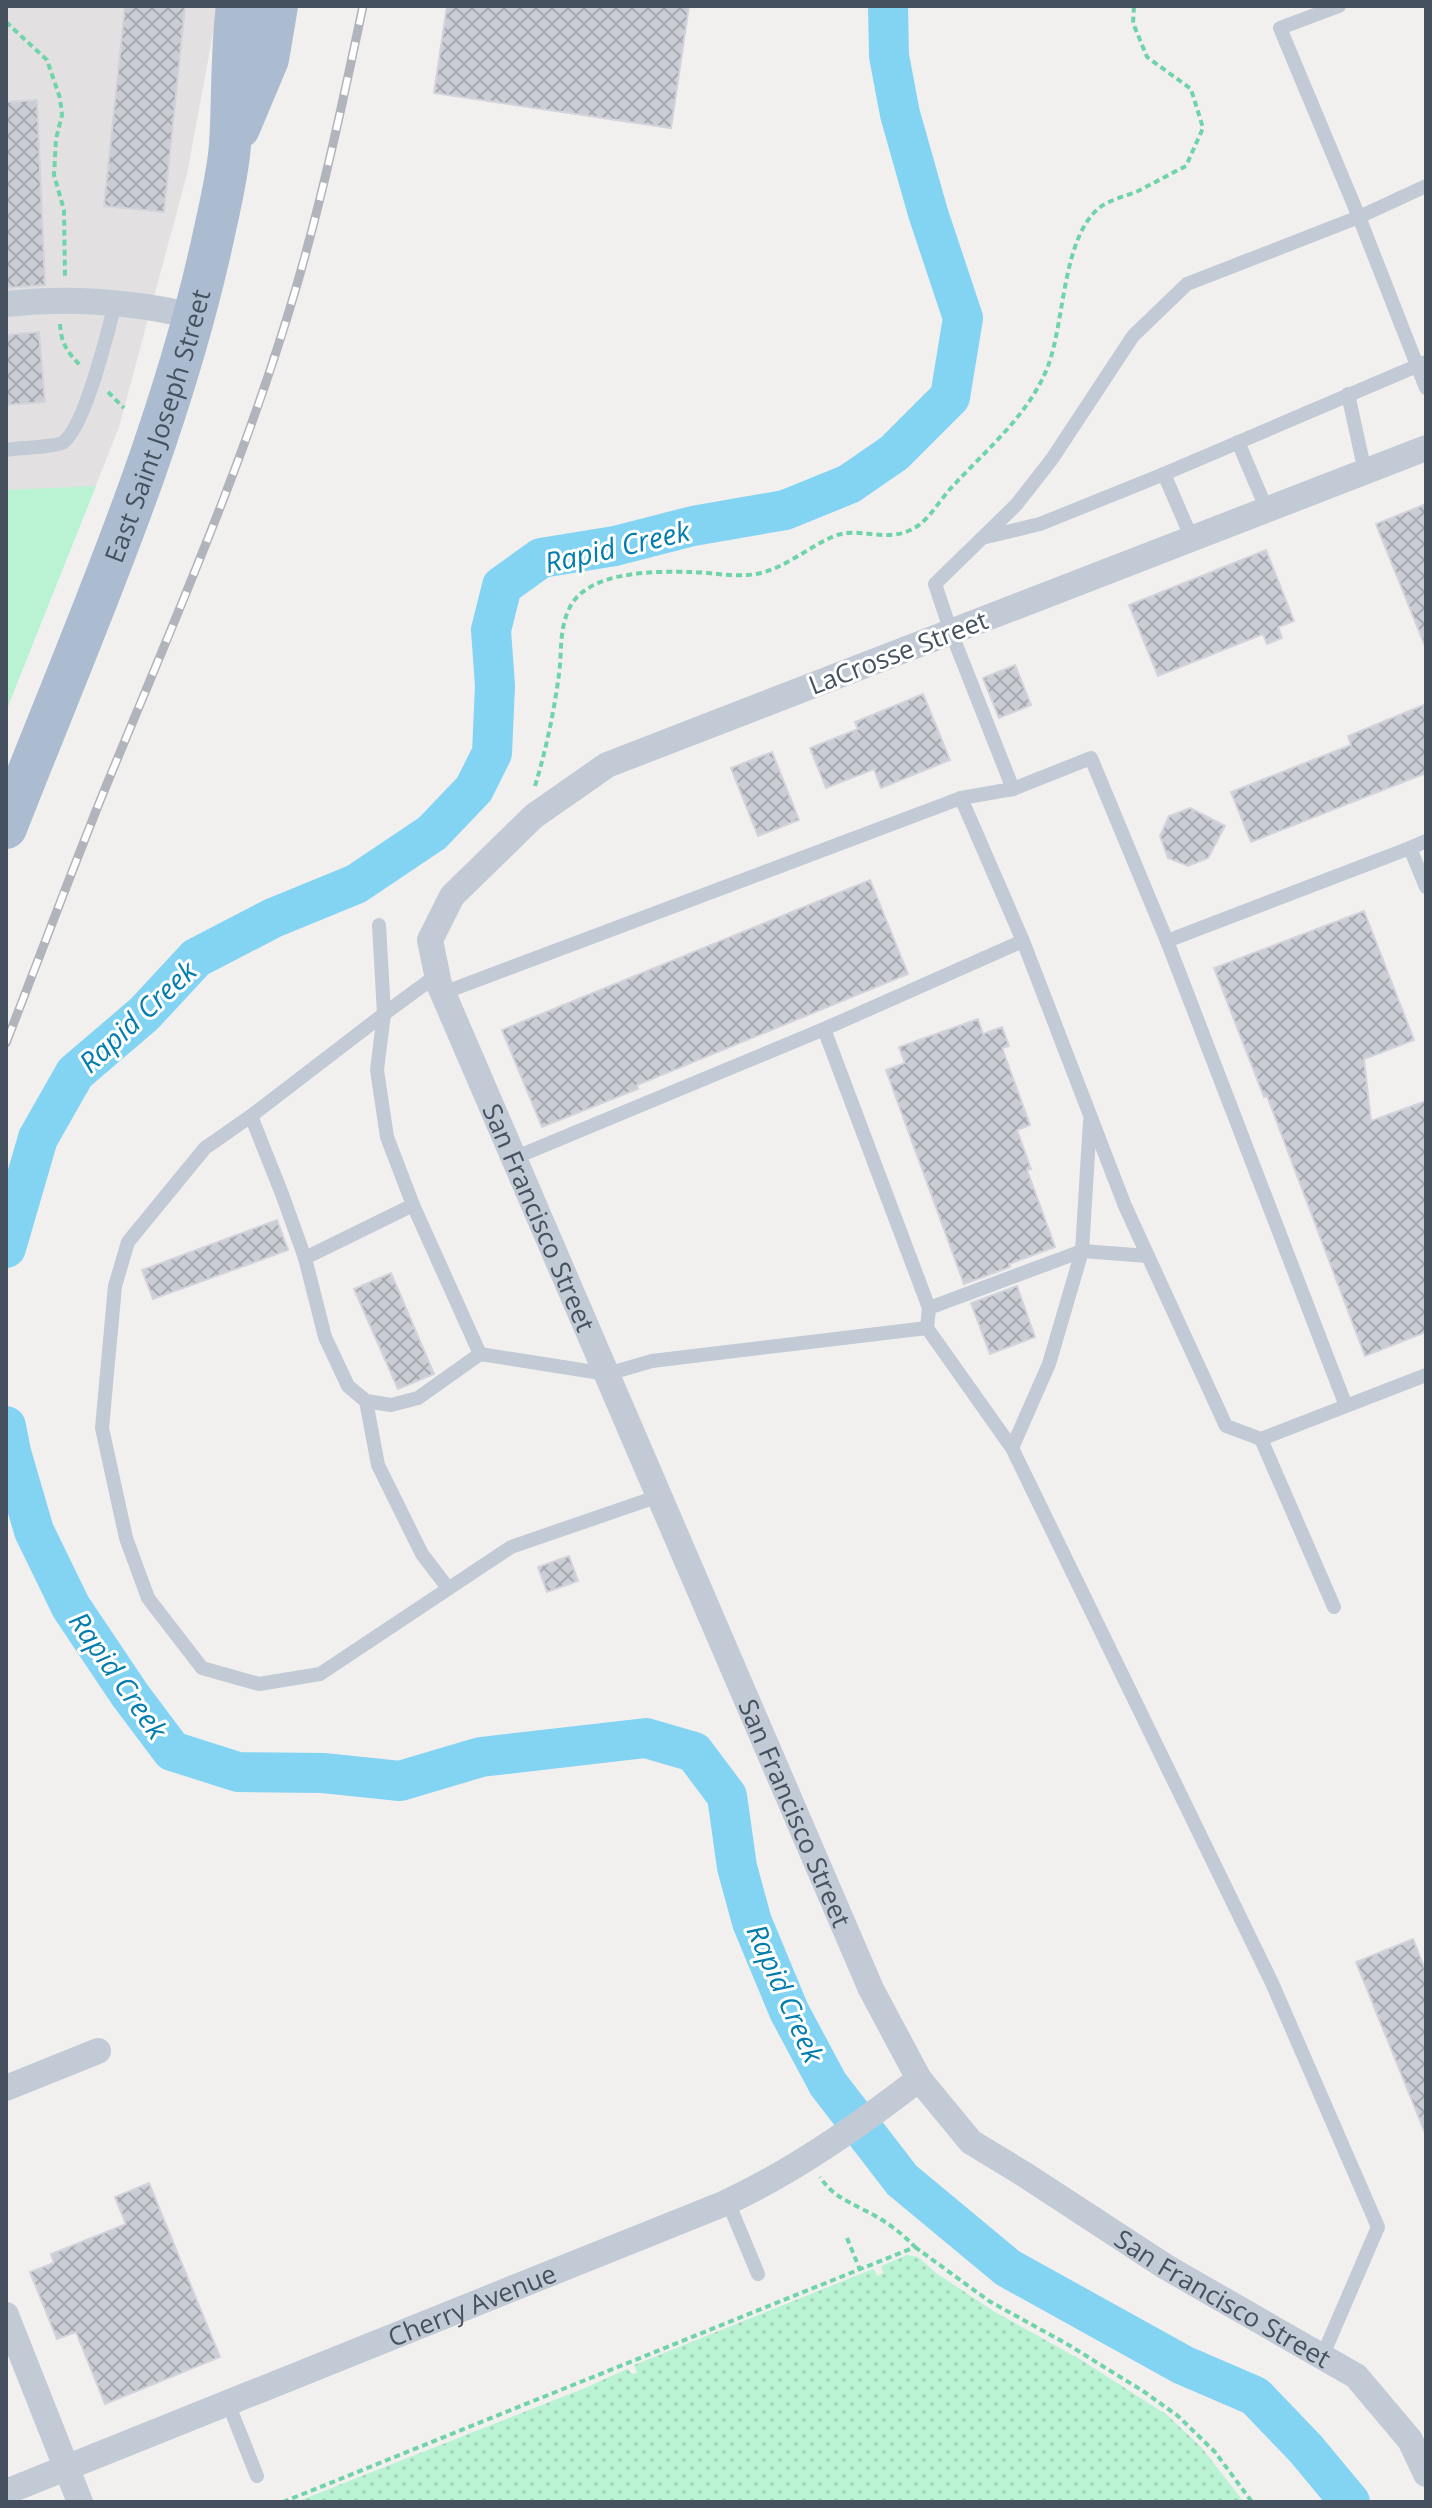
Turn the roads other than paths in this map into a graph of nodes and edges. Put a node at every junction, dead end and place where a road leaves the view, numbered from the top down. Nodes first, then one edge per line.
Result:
1 (237, 6) edge
2 (277, 6) edge
3 (1339, 6) edge
4 (230, 147) junction
5 (1426, 186) edge
6 (1359, 217) junction
7 (6, 304) edge
8 (115, 304) junction
9 (193, 316) junction
10 (1421, 363) edge
11 (1426, 388) edge
12 (1348, 394) junction
13 (1238, 442) junction
14 (1426, 448) edge
15 (6, 450) edge
16 (1365, 472) junction
17 (1164, 474) junction
18 (1267, 510) junction
19 (982, 539) junction
20 (1192, 539) junction
21 (951, 632) junction
22 (1013, 789) junction
23 (961, 798) junction
24 (6, 828) edge
25 (1426, 841) edge
26 (1410, 848) junction
27 (1426, 887) edge
28 (379, 925) dead end
29 (430, 940) joint
30 (1023, 941) junction
31 (1167, 941) junction
32 (440, 984) junction
33 (384, 1014) junction
34 (824, 1029) junction
35 (251, 1116) junction
36 (1090, 1116) junction
37 (514, 1158) junction
38 (413, 1205) junction
39 (1082, 1251) junction
40 (1148, 1256) junction
41 (305, 1258) junction
42 (929, 1308) junction
43 (927, 1328) junction
44 (480, 1354) junction
45 (607, 1374) junction
46 (1426, 1375) edge
47 (366, 1401) junction
48 (1346, 1406) junction
49 (1261, 1439) junction
50 (1012, 1448) junction
51 (659, 1496) junction
52 (448, 1588) junction
53 (1334, 1607) dead end
54 (98, 2051) dead end
55 (919, 2079) junction
56 (6, 2088) edge
57 (728, 2202) junction
58 (758, 2274) dead end
59 (6, 2315) edge
60 (1322, 2357) junction
61 (228, 2403) junction
62 (66, 2468) junction
63 (1426, 2474) edge
64 (257, 2476) dead end
65 (6, 2492) edge
66 (80, 2502) edge

1 - 4 main road, East Saint Joseph Street
2 - 4 main road
3 - 6 lane
4 - 9 main road, East Saint Joseph Street
5 - 6 lane
6 - 10 lane
6 - 19 lane
7 - 8 street
8 - 9 street
8 - 15 lane
9 - 24 main road, East Saint Joseph Street
10 - 11 lane
10 - 12 lane
12 - 13 lane
12 - 16 lane
13 - 17 lane
13 - 18 lane
14 - 16 street, LaCrosse Street
16 - 18 street, LaCrosse Street
17 - 19 lane
17 - 20 lane
18 - 20 street, LaCrosse Street
19 - 21 lane
20 - 21 street, LaCrosse Street
21 - 22 lane
21 - 29 street, LaCrosse Street
22 - 23 lane
22 - 31 lane
23 - 30 lane
23 - 32 lane
25 - 26 lane
26 - 27 lane
26 - 31 lane
28 - 33 lane
29 - 32 street, San Francisco Street
30 - 34 lane
30 - 36 lane
31 - 48 lane
32 - 33 lane
32 - 37 street, San Francisco Street
33 - 35 lane
33 - 38 lane
34 - 37 lane
34 - 42 lane
35 - 41 lane
35 - 52 lane
36 - 39 lane
36 - 40 lane
37 - 45 street, San Francisco Street
38 - 41 lane
38 - 44 lane
39 - 40 lane
39 - 42 lane
39 - 50 lane
40 - 49 lane
41 - 47 lane
42 - 43 lane
43 - 45 lane
43 - 50 lane
44 - 45 lane
44 - 47 lane
45 - 51 street, San Francisco Street
46 - 48 lane
47 - 52 lane
48 - 49 lane
49 - 53 lane
50 - 60 lane
51 - 52 lane
51 - 55 street, San Francisco Street
54 - 56 street
55 - 57 street, Cherry Avenue
55 - 60 street, San Francisco Street
57 - 58 lane
57 - 61 street, Cherry Avenue
59 - 62 street
60 - 63 street, San Francisco Street
61 - 62 street, Cherry Avenue
61 - 64 lane
62 - 65 street, Cherry Avenue
62 - 66 street

